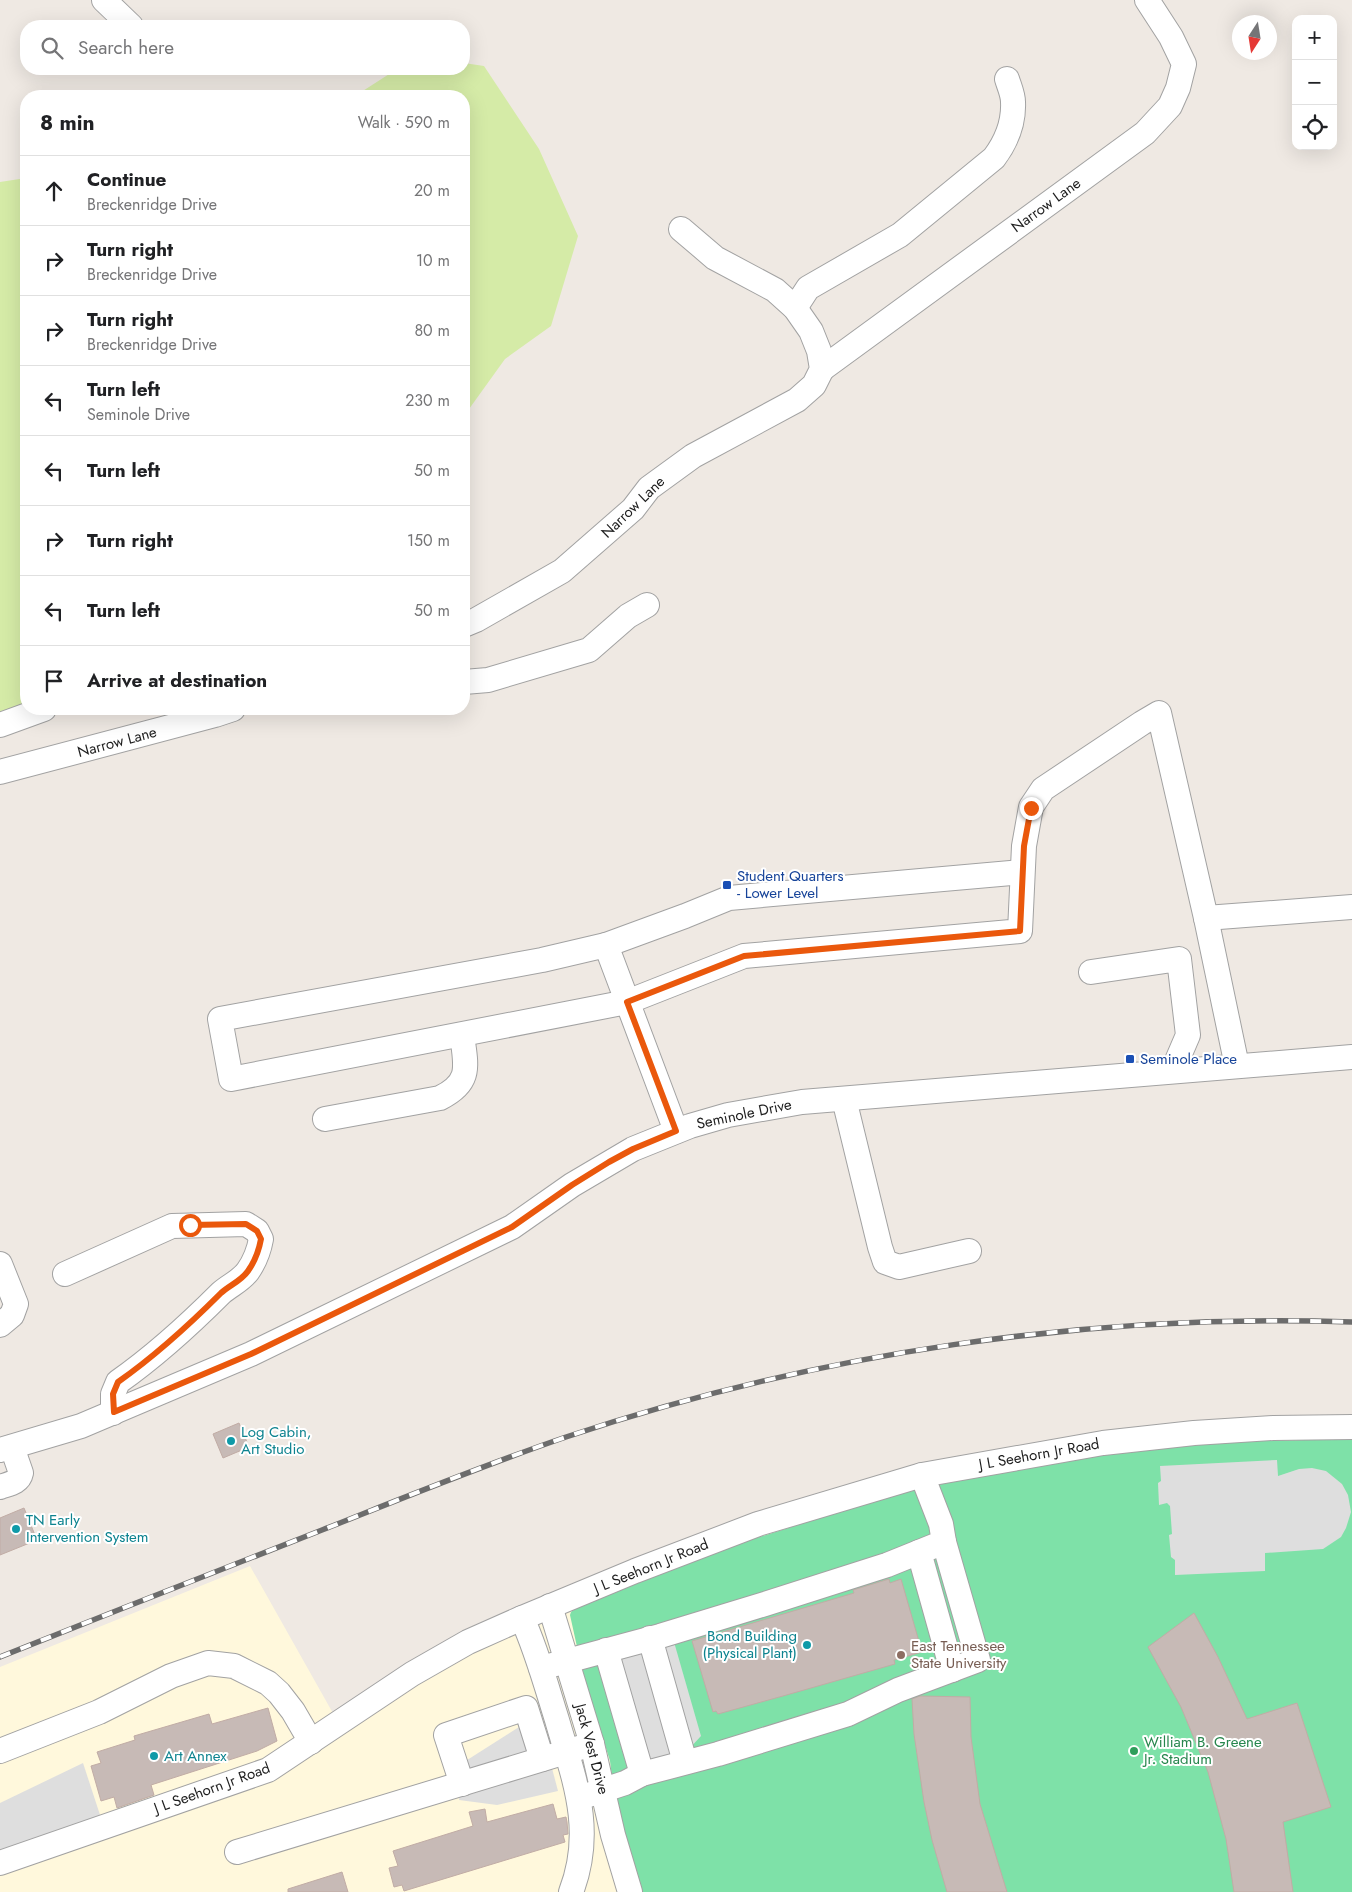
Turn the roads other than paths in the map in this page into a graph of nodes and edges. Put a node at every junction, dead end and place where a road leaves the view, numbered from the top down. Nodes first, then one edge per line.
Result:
1 (104, 0) edge
2 (1147, 0) edge
3 (125, 20) edge
4 (1007, 79) dead end
5 (681, 229) dead end
6 (796, 308) junction
7 (822, 369) junction
8 (647, 605) dead end
9 (470, 622) edge
10 (470, 682) edge
11 (28, 715) edge
12 (213, 715) edge
13 (0, 725) edge
14 (0, 772) edge
15 (1022, 872) junction
16 (1352, 907) edge
17 (1206, 918) junction
18 (606, 945) junction
19 (1091, 972) dead end
20 (627, 1002) junction
21 (462, 1034) junction
22 (1352, 1057) edge
23 (1237, 1066) junction
24 (1173, 1070) junction
25 (844, 1099) junction
26 (325, 1119) dead end
27 (676, 1131) junction
28 (969, 1251) dead end
29 (0, 1264) edge
30 (65, 1274) dead end
31 (0, 1325) edge
32 (114, 1412) junction
33 (1352, 1427) edge
34 (6, 1449) edge
35 (922, 1475) junction
36 (0, 1487) edge
37 (944, 1542) junction
38 (919, 1552) junction
39 (550, 1606) junction
40 (522, 1618) junction
41 (650, 1638) junction
42 (606, 1650) junction
43 (566, 1660) junction
44 (541, 1668) junction
45 (952, 1670) junction
46 (312, 1742) junction
47 (592, 1744) junction
48 (0, 1751) edge
49 (566, 1752) junction
50 (542, 1759) junction
51 (685, 1762) junction
52 (642, 1774) junction
53 (462, 1784) junction
54 (604, 1790) junction
55 (579, 1798) junction
56 (237, 1852) dead end
57 (0, 1863) edge
58 (571, 1892) edge
59 (630, 1892) edge

1 - 3 street
2 - 7 street, Narrow Lane
4 - 6 street
5 - 6 street
6 - 7 street
7 - 9 street, Narrow Lane
8 - 10 street
11 - 13 street
12 - 14 street, Narrow Lane
15 - 17 street
15 - 18 street
15 - 20 street
16 - 17 street
17 - 23 street
18 - 20 street
18 - 21 street
19 - 24 street
20 - 21 street
20 - 27 street
21 - 26 street
22 - 23 street, Seminole Drive
23 - 24 street, Seminole Drive
24 - 25 street, Seminole Drive
25 - 27 street, Seminole Drive
25 - 28 street
27 - 32 street, Seminole Drive
29 - 31 street
30 - 32 street
32 - 34 street, Seminole Drive
33 - 35 street, J L Seehorn Jr Road
34 - 36 street
35 - 37 street
35 - 39 street, J L Seehorn Jr Road
37 - 38 street
37 - 45 street
38 - 41 street
38 - 45 street
39 - 40 street, J L Seehorn Jr Road
39 - 43 street, Jack Vest Drive
40 - 44 street, Jack Vest Drive
40 - 46 street, J L Seehorn Jr Road
41 - 42 street
41 - 51 street
42 - 43 street
42 - 52 street
43 - 44 street
43 - 47 street, Jack Vest Drive
44 - 49 street, Jack Vest Drive
45 - 51 street
46 - 48 street
46 - 57 street, J L Seehorn Jr Road
47 - 49 street
47 - 54 street, Jack Vest Drive
49 - 50 street
49 - 55 street, Jack Vest Drive
50 - 53 street
50 - 53 street
51 - 52 street
52 - 54 street
53 - 56 street
54 - 55 street
54 - 59 street, Jack Vest Drive
55 - 58 street, Jack Vest Drive

